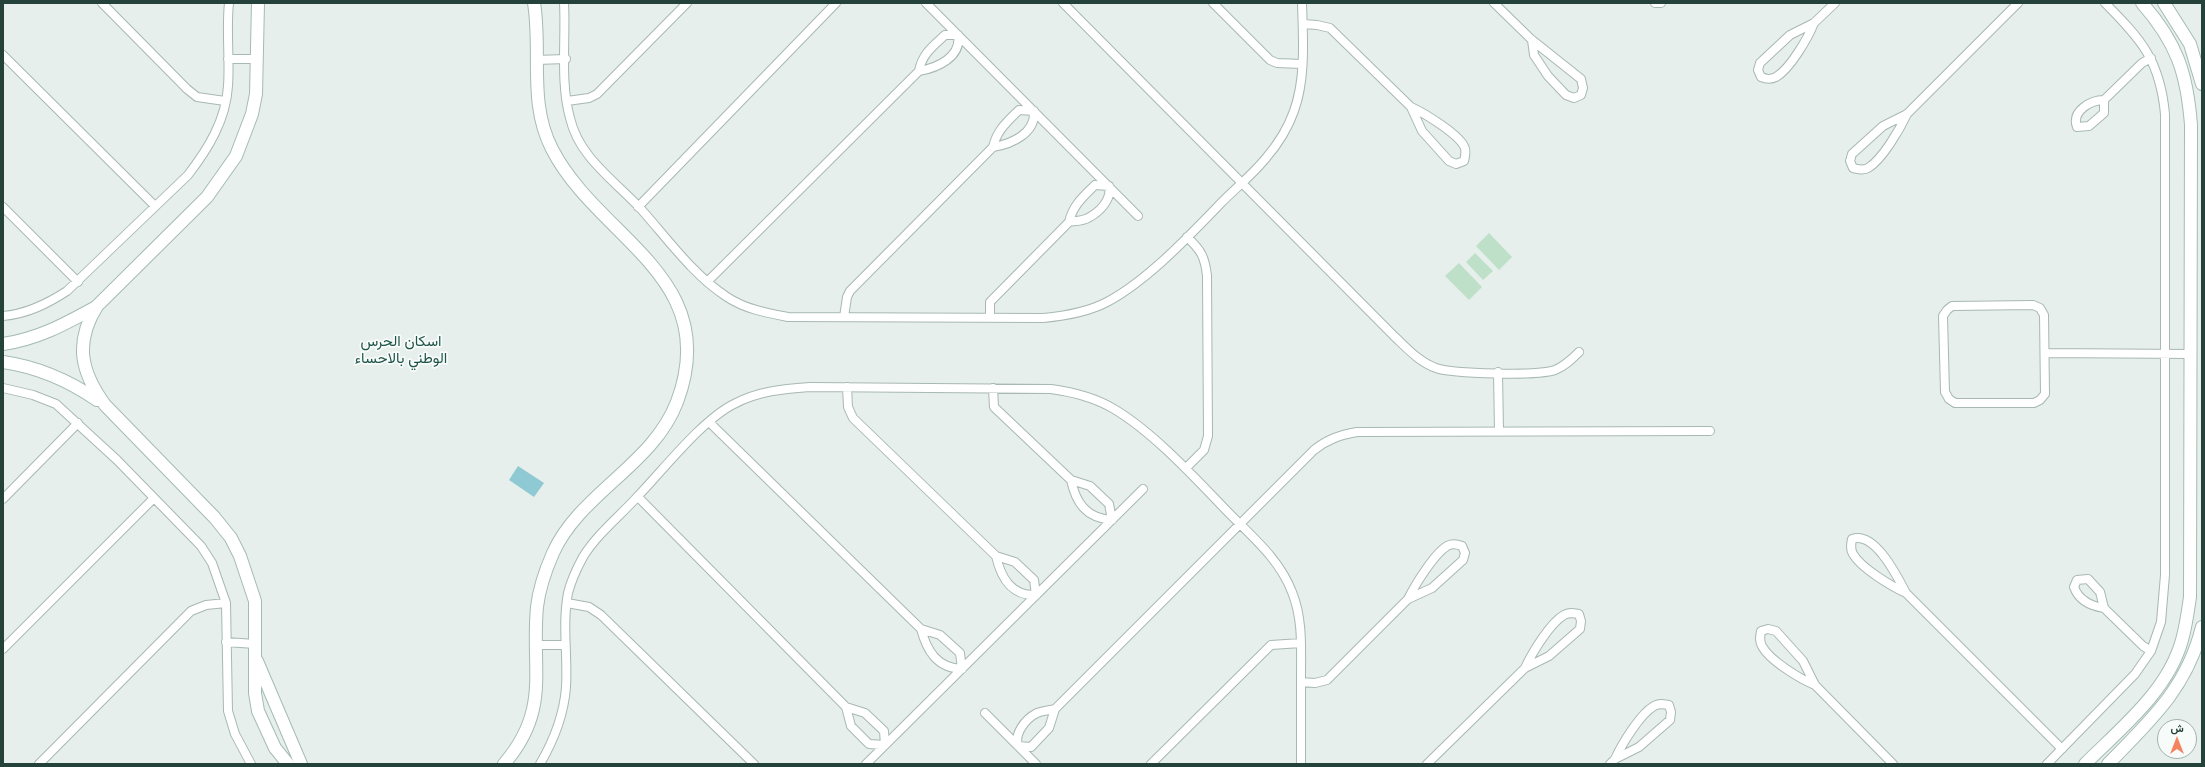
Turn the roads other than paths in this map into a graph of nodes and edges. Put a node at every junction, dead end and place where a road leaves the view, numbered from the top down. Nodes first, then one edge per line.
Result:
1 (102, 3) edge
2 (229, 3) edge
3 (258, 3) edge
4 (534, 3) edge
5 (564, 3) edge
6 (687, 3) edge
7 (836, 3) edge
8 (926, 3) edge
9 (1063, 3) edge
10 (1213, 3) edge
11 (1302, 3) edge
12 (1494, 3) edge
13 (1655, 3) edge
14 (1661, 3) edge
15 (1835, 3) edge
16 (2018, 3) edge
17 (2105, 3) edge
18 (2142, 3) edge
19 (2164, 3) edge
20 (1303, 24) junction
21 (1814, 24) junction
22 (958, 35) junction
23 (1532, 40) junction
24 (3, 55) edge
25 (2151, 58) junction
26 (228, 59) junction
27 (257, 59) junction
28 (566, 59) junction
29 (536, 60) junction
30 (1302, 64) junction
31 (918, 71) junction
32 (2202, 84) edge
33 (2104, 100) dead end
34 (225, 101) junction
35 (567, 101) junction
36 (1410, 107) junction
37 (1034, 111) junction
38 (1907, 114) junction
39 (993, 147) junction
40 (1241, 183) junction
41 (1109, 186) junction
42 (154, 206) junction
43 (638, 206) junction
44 (3, 207) edge
45 (1138, 216) dead end
46 (1069, 222) junction
47 (2197, 227) edge
48 (1187, 238) junction
49 (78, 282) junction
50 (707, 282) junction
51 (97, 306) junction
52 (3, 316) edge
53 (844, 317) junction
54 (990, 318) junction
55 (3, 344) edge
56 (1579, 352) dead end
57 (2045, 353) junction
58 (2164, 354) junction
59 (2192, 354) junction
60 (3, 362) edge
61 (1498, 372) junction
62 (847, 387) junction
63 (3, 388) edge
64 (993, 388) junction
65 (104, 405) junction
66 (708, 422) junction
67 (78, 423) junction
68 (1499, 431) junction
69 (1710, 431) dead end
70 (1186, 468) junction
71 (1071, 480) junction
72 (2197, 481) edge
73 (1143, 489) dead end
74 (638, 497) junction
75 (154, 498) junction
76 (3, 499) edge
77 (1112, 520) junction
78 (1240, 524) junction
79 (996, 556) junction
80 (1906, 593) junction
81 (1036, 595) junction
82 (1408, 599) junction
83 (226, 603) junction
84 (567, 603) junction
85 (2104, 608) dead end
86 (2202, 627) edge
87 (922, 629) junction
88 (226, 642) junction
89 (1301, 643) junction
90 (536, 645) junction
91 (565, 645) junction
92 (3, 649) edge
93 (255, 650) junction
94 (2151, 651) junction
95 (1525, 668) junction
96 (962, 669) junction
97 (1301, 682) junction
98 (1815, 685) junction
99 (846, 706) junction
100 (1055, 709) junction
101 (985, 713) dead end
102 (885, 745) junction
103 (1018, 746) junction
104 (2062, 749) junction
105 (1612, 761) edge
106 (39, 764) edge
107 (251, 764) edge
108 (288, 764) edge
109 (301, 764) edge
110 (504, 764) edge
111 (540, 764) edge
112 (754, 764) edge
113 (866, 764) edge
114 (1036, 764) edge
115 (1151, 764) edge
116 (1301, 764) edge
117 (1427, 764) edge
118 (1893, 764) edge
119 (2047, 764) edge
120 (2085, 764) edge
121 (2108, 764) edge

1 - 34 street
2 - 26 street
3 - 27 main road
4 - 29 main road
5 - 28 street
6 - 35 street
7 - 43 street
8 - 22 street
9 - 40 street
10 - 30 street
11 - 20 street
12 - 23 street
13 - 14 street
15 - 21 street
16 - 38 street
17 - 25 street
18 - 47 main road
19 - 32 main road
20 - 30 street
20 - 36 street
21 - 21 street
22 - 31 street
22 - 31 street
22 - 37 street
23 - 23 street
24 - 42 street
25 - 33 street
25 - 58 street
26 - 27 street
26 - 34 street
27 - 51 main road
28 - 29 street
28 - 35 street
29 - 90 main road
30 - 40 street
31 - 50 street
34 - 42 street
35 - 43 street
36 - 36 street
37 - 39 street
37 - 39 street
37 - 41 street
38 - 38 street
39 - 53 street
40 - 48 street
40 - 61 street
41 - 45 street
41 - 46 street
41 - 46 street
42 - 49 street
43 - 50 street
44 - 49 street
46 - 54 street
47 - 59 main road
48 - 54 street
48 - 70 street
49 - 52 street
50 - 53 street
51 - 55 main road
51 - 65 main road
53 - 54 street
56 - 61 street
57 - 57 street
57 - 58 street
58 - 59 street
58 - 94 street
59 - 72 main road
60 - 65 main road
61 - 68 street
62 - 64 street
62 - 66 street
62 - 79 street
63 - 67 street
64 - 70 street
64 - 71 street
65 - 93 main road
66 - 74 street
66 - 87 street
67 - 75 street
67 - 76 street
68 - 69 street
68 - 78 street
70 - 78 street
71 - 77 street
71 - 77 street
72 - 120 main road
73 - 77 street
74 - 84 street
74 - 99 street
75 - 83 street
75 - 92 street
77 - 81 street
78 - 89 street
78 - 100 street
79 - 81 street
79 - 81 street
80 - 80 street
80 - 104 street
81 - 96 street
82 - 82 street
82 - 97 street
83 - 88 street
83 - 106 street
84 - 91 street
84 - 112 street
85 - 94 street
86 - 121 main road
87 - 96 street
87 - 96 street
88 - 93 street
88 - 107 street
89 - 97 street
89 - 115 street
90 - 91 street
90 - 110 main road
91 - 111 street
93 - 108 main road
93 - 109 main road
94 - 104 street
95 - 95 street
95 - 117 street
96 - 102 street
97 - 116 street
98 - 98 street
98 - 118 street
99 - 102 street
99 - 102 street
100 - 103 street
100 - 103 street
101 - 103 street
102 - 113 street
103 - 114 street
104 - 119 street
105 - 105 street

